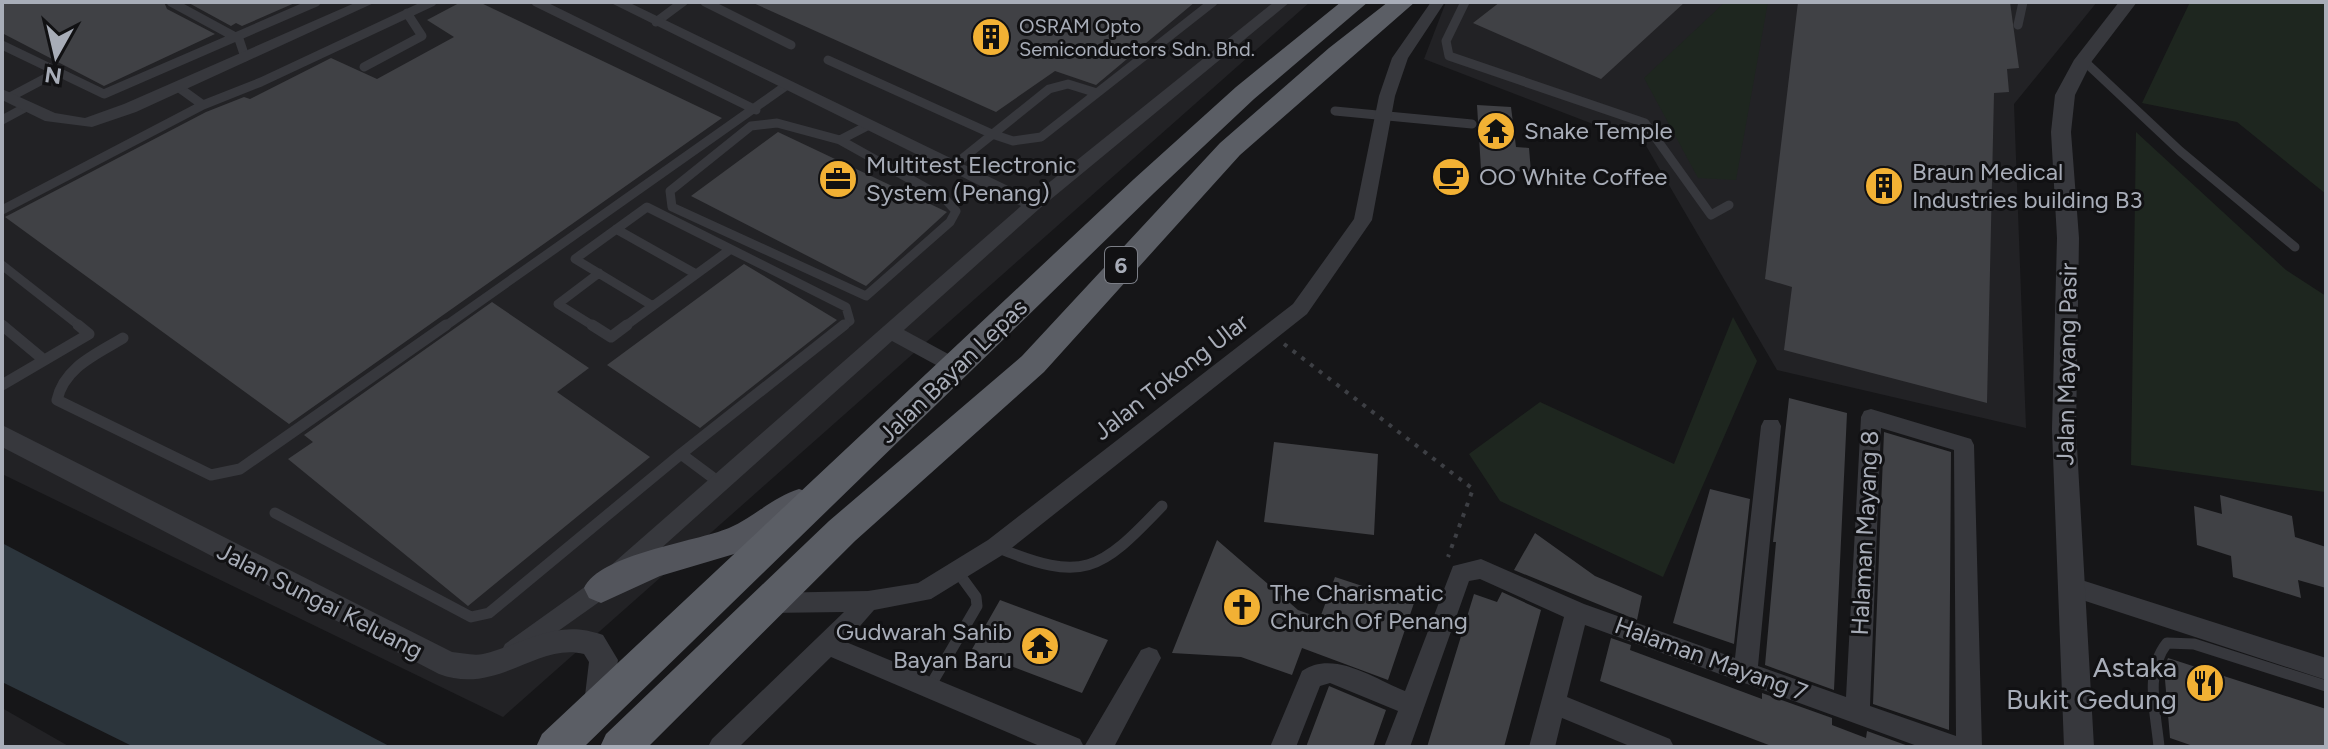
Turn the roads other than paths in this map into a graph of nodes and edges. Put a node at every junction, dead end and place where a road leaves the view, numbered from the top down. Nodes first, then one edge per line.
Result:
1 (171, 2) edge
2 (316, 2) edge
3 (369, 2) edge
4 (432, 2) edge
5 (536, 2) edge
6 (616, 2) edge
7 (683, 2) edge
8 (705, 2) edge
9 (1213, 2) edge
10 (1283, 2) edge
11 (1356, 2) edge
12 (1403, 2) edge
13 (1438, 2) edge
14 (1465, 2) edge
15 (2023, 2) edge
16 (2128, 2) edge
17 (407, 13) junction
18 (656, 22) junction
19 (2018, 25) dead end
20 (239, 39) junction
21 (2, 45) edge
22 (791, 45) dead end
23 (245, 57) junction
24 (828, 60) dead end
25 (2083, 60) junction
26 (364, 67) dead end
27 (59, 71) junction
28 (787, 85) junction
29 (178, 87) junction
30 (1097, 93) junction
31 (6, 96) edge
32 (203, 105) junction
33 (28, 106) junction
34 (756, 110) junction
35 (1335, 111) dead end
36 (1383, 117) junction
37 (2, 120) edge
38 (1472, 124) dead end
39 (869, 125) junction
40 (992, 134) junction
41 (840, 140) junction
42 (953, 166) junction
43 (1033, 205) junction
44 (1729, 205) dead end
45 (2, 210) edge
46 (616, 229) junction
47 (2295, 247) dead end
48 (728, 251) junction
49 (2, 265) edge
50 (599, 273) junction
51 (696, 274) junction
52 (653, 306) junction
53 (2, 325) edge
54 (889, 331) junction
55 (123, 338) dead end
56 (44, 360) junction
57 (956, 367) junction
58 (2, 385) edge
59 (1771, 426) dead end
60 (2, 435) edge
61 (681, 454) junction
62 (858, 461) junction
63 (720, 483) junction
64 (1162, 506) dead end
65 (275, 513) dead end
66 (996, 547) junction
67 (957, 571) junction
68 (2069, 586) junction
69 (601, 588) junction
70 (868, 601) junction
71 (767, 603) junction
72 (1577, 612) junction
73 (828, 645) junction
74 (509, 656) junction
75 (1149, 658) dead end
76 (2326, 669) edge
77 (1746, 670) junction
78 (2326, 686) edge
79 (929, 688) junction
80 (1553, 703) junction
81 (599, 704) junction
82 (1411, 705) junction
83 (1857, 712) junction
84 (556, 747) edge
85 (620, 747) edge
86 (721, 747) edge
87 (1071, 747) edge
88 (1097, 747) edge
89 (1283, 747) edge
90 (1397, 747) edge
91 (1542, 747) edge
92 (1661, 747) edge
93 (1953, 747) edge
94 (1969, 747) edge
95 (2079, 747) edge
96 (2159, 747) edge

1 - 20 lane
2 - 20 lane
3 - 23 street
4 - 17 lane
5 - 34 lane
6 - 18 street
7 - 18 lane
8 - 22 lane
9 - 30 lane
10 - 43 street
11 - 57 highway, Jalan Bayan Lepas / 6
12 - 71 highway, Jalan Bayan Lepas / 6
13 - 36 street, Jalan Tokong Ular
14 - 44 lane
15 - 19 lane
16 - 25 street, Jalan Mayang Pasir
17 - 26 lane
17 - 32 lane
18 - 28 street
20 - 23 lane
20 - 27 lane
21 - 27 lane
23 - 29 street
24 - 40 lane
25 - 47 lane
25 - 68 street, Jalan Mayang Pasir
27 - 31 lane
28 - 34 lane
28 - 39 street
29 - 32 lane
29 - 33 street
30 - 40 lane
30 - 40 lane
31 - 33 street
32 - 45 lane
33 - 37 lane
34 - 55 lane
35 - 36 lane
36 - 38 lane
36 - 66 street, Jalan Tokong Ular
39 - 41 lane
39 - 42 street
40 - 42 lane
41 - 41 lane
42 - 43 street
43 - 54 street
46 - 48 lane
46 - 50 lane
46 - 51 lane
48 - 51 lane
48 - 61 lane
49 - 56 lane
50 - 52 lane
50 - 52 lane
51 - 52 lane
53 - 56 lane
54 - 57 street
54 - 63 street
56 - 58 lane
57 - 62 highway, Jalan Bayan Lepas / 6
59 - 77 street
60 - 74 street, Jalan Sungai Keluang
61 - 63 lane
61 - 65 lane
62 - 69 main road
62 - 81 highway, Jalan Bayan Lepas / 6
63 - 69 street
64 - 66 lane
66 - 67 street, Jalan Tokong Ular
67 - 70 street, Jalan Tokong Ular
67 - 79 lane
68 - 76 street
68 - 95 street, Jalan Mayang Pasir
69 - 74 street
70 - 71 street, Jalan Tokong Ular
70 - 73 street
71 - 85 highway, Jalan Bayan Lepas / 6
72 - 77 street, Halaman Mayang 7
72 - 80 street
72 - 82 street, Halaman Mayang 7
73 - 79 street
73 - 86 street
74 - 81 street, Jalan Sungai Keluang
75 - 88 street
77 - 83 street, Halaman Mayang 7
78 - 96 lane
79 - 87 street
80 - 91 street
80 - 92 street
81 - 84 highway, Jalan Bayan Lepas / 6
82 - 89 street
82 - 90 street
83 - 93 street, Halaman Mayang 7
83 - 94 street, Halaman Mayang 8

